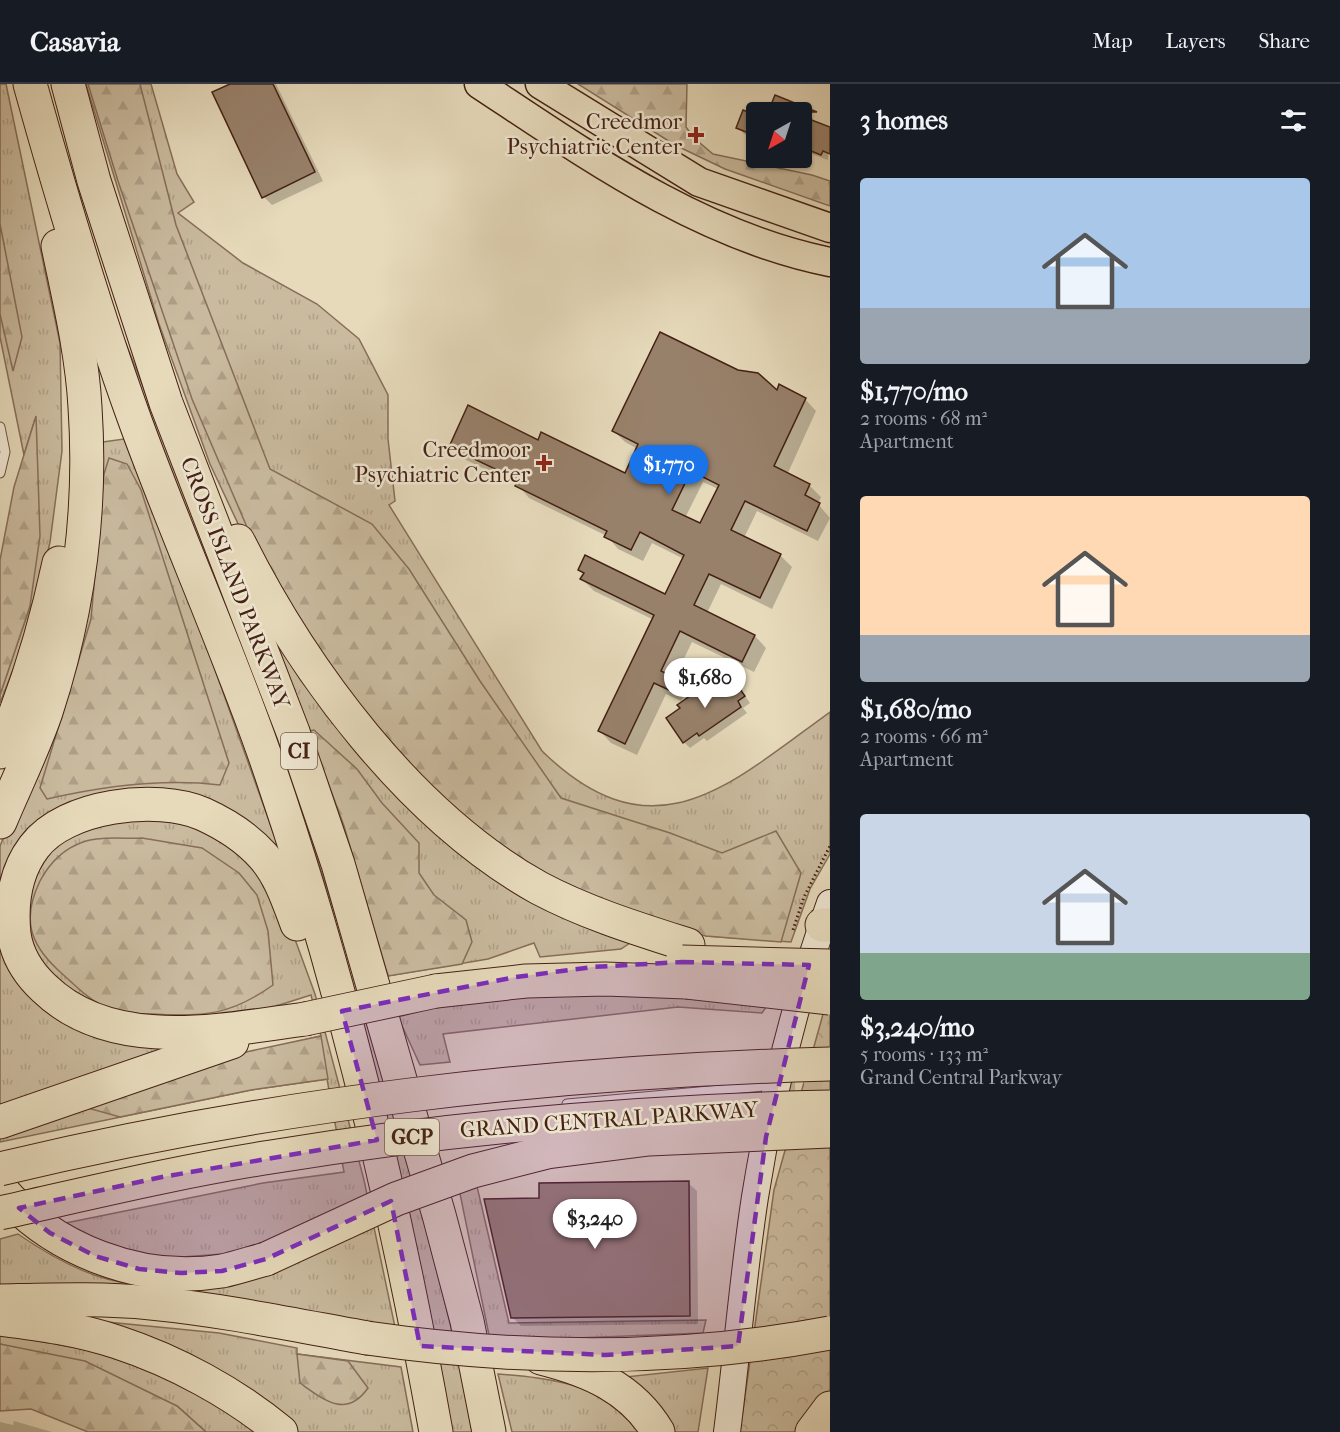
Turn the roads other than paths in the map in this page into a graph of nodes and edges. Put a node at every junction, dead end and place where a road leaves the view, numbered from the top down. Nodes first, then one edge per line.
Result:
1 (23, 84) edge
2 (30, 84) edge
3 (68, 84) edge
4 (467, 84) edge
5 (479, 84) edge
6 (540, 84) edge
7 (513, 106) junction
8 (53, 225) junction
9 (830, 228) edge
10 (830, 262) edge
11 (130, 296) junction
12 (0, 427) edge
13 (0, 473) edge
14 (0, 752) edge
15 (0, 822) edge
16 (819, 921) edge
17 (830, 961) edge
18 (686, 963) junction
19 (830, 966) edge
20 (830, 998) edge
21 (197, 1042) junction
22 (830, 1064) edge
23 (777, 1084) junction
24 (367, 1102) junction
25 (557, 1106) dead end
26 (830, 1107) edge
27 (7, 1120) edge
28 (830, 1131) edge
29 (0, 1169) edge
30 (0, 1188) edge
31 (0, 1213) edge
32 (0, 1301) edge
33 (0, 1319) edge
34 (467, 1321) junction
35 (830, 1333) edge
36 (525, 1353) junction
37 (830, 1408) edge
38 (281, 1432) edge
39 (436, 1432) edge
40 (489, 1432) edge
41 (496, 1432) edge
42 (658, 1432) edge
43 (727, 1432) edge
44 (812, 1432) edge

1 - 8 highway
2 - 24 highway, CROSS ISLAND PARKWAY / CI
3 - 11 highway, CROSS ISLAND PARKWAY / CI
4 - 7 main road
5 - 7 main road
6 - 9 main road
7 - 10 main road
8 - 14 highway
8 - 15 highway
11 - 18 highway
11 - 34 highway, CROSS ISLAND PARKWAY / CI
12 - 13 lane
16 - 23 main road
17 - 18 highway
18 - 19 highway, bridge
18 - 20 highway, bridge
18 - 21 highway, bridge
21 - 24 highway
21 - 27 highway
22 - 29 highway, GRAND CENTRAL PARKWAY / GCP, bridge
23 - 25 lane
23 - 43 main road
24 - 39 highway, CROSS ISLAND PARKWAY / CI
26 - 31 highway, GRAND CENTRAL PARKWAY / GCP, bridge
28 - 30 highway, bridge
32 - 36 highway, bridge
33 - 38 highway
34 - 40 highway, CROSS ISLAND PARKWAY / CI
34 - 41 highway
35 - 36 highway, bridge
36 - 42 highway
37 - 44 highway

